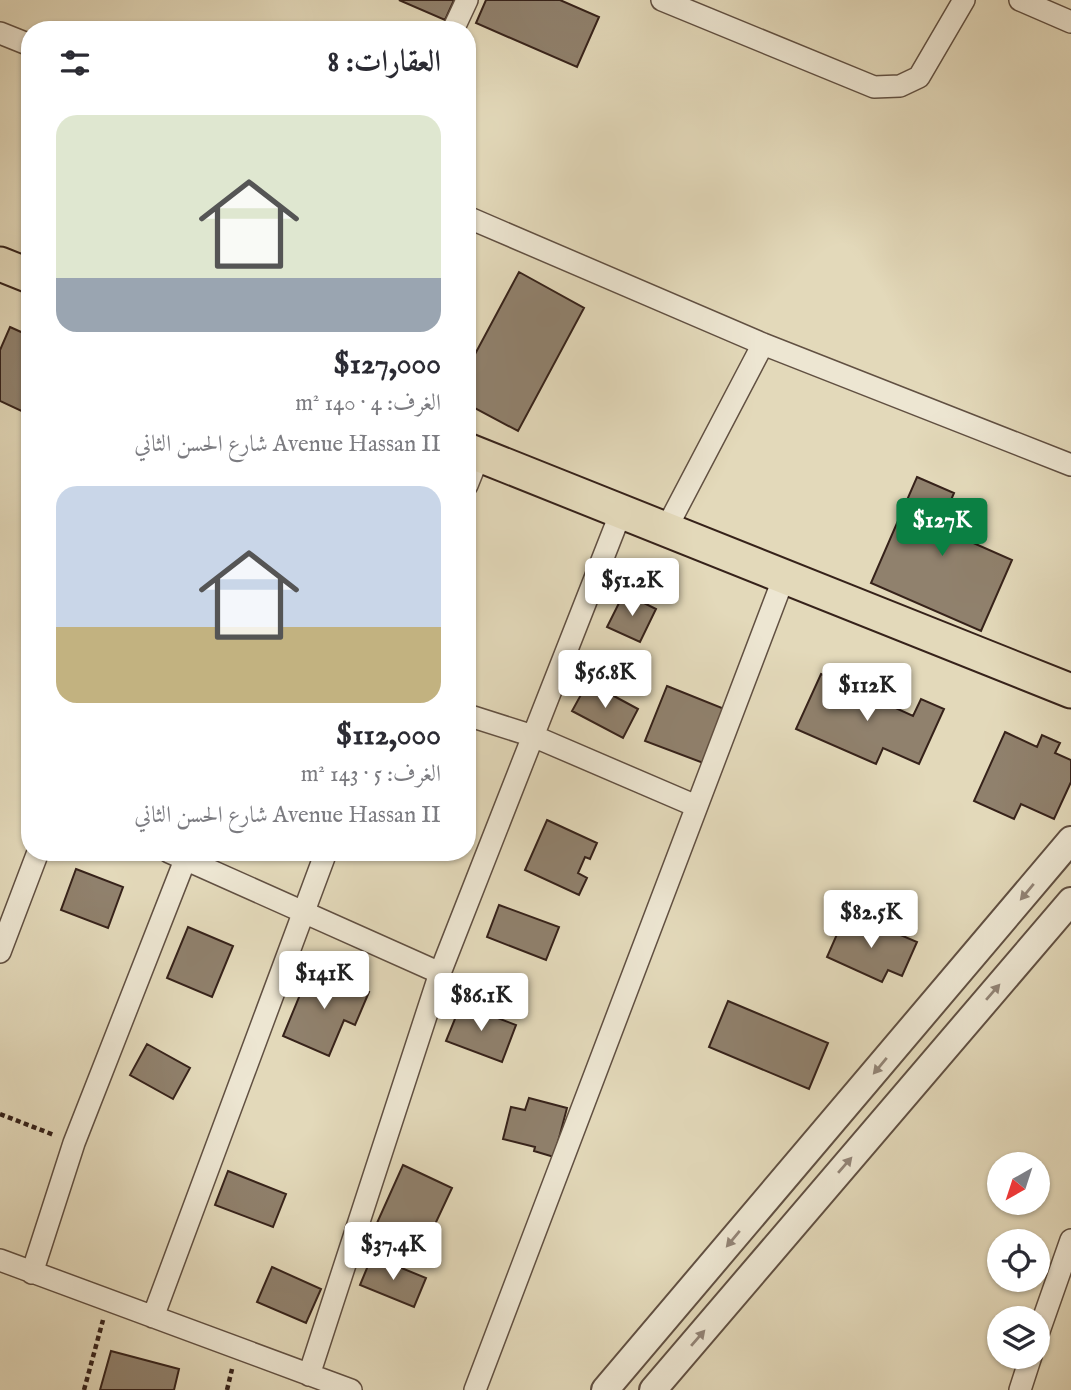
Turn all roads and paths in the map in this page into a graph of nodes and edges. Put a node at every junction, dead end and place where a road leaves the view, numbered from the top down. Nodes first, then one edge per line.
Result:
1 (467, 0) edge
2 (663, 0) edge
3 (964, 0) edge
4 (1020, 0) edge
5 (457, 21) edge
6 (1071, 22) edge
7 (0, 33) edge
8 (21, 41) edge
9 (476, 222) edge
10 (0, 264) edge
11 (21, 272) edge
12 (763, 344) junction
13 (1071, 465) edge
14 (476, 466) edge
15 (621, 512) junction
16 (666, 529) junction
17 (784, 576) junction
18 (1071, 691) edge
19 (476, 718) edge
20 (533, 736) junction
21 (696, 806) junction
22 (1071, 840) edge
23 (35, 861) edge
24 (175, 861) edge
25 (188, 861) edge
26 (323, 861) edge
27 (1071, 901) edge
28 (303, 913) junction
29 (0, 953) edge
30 (440, 972) junction
31 (0, 1114) edge
32 (75, 1143) junction
33 (1071, 1241) edge
34 (0, 1259) edge
35 (32, 1273) junction
36 (108, 1301) junction
37 (1048, 1306) edge
38 (153, 1317) junction
39 (1027, 1369) edge
40 (309, 1375) junction
41 (84, 1390) edge
42 (351, 1390) edge
43 (475, 1390) edge
44 (605, 1390) edge
45 (653, 1390) edge
46 (1020, 1390) edge

1 - 5 street
2 - 3 street
4 - 6 street
7 - 8 street
9 - 12 street
10 - 11 main road
12 - 13 street
12 - 16 street
14 - 15 main road
15 - 16 main road
15 - 20 street
16 - 17 main road
17 - 18 main road
17 - 21 street
19 - 20 street
20 - 21 street
20 - 30 street
21 - 43 street
22 -> 44 street
23 - 29 street
24 - 32 street
25 - 28 street
26 - 28 street
45 -> 27 street
28 - 30 street
28 - 38 street
30 - 40 street
31 - 32 path
32 - 35 street
33 - 37 street
34 - 35 street
35 - 36 street
36 - 38 street
36 - 41 path
38 - 40 street
39 - 46 street
40 - 42 street

